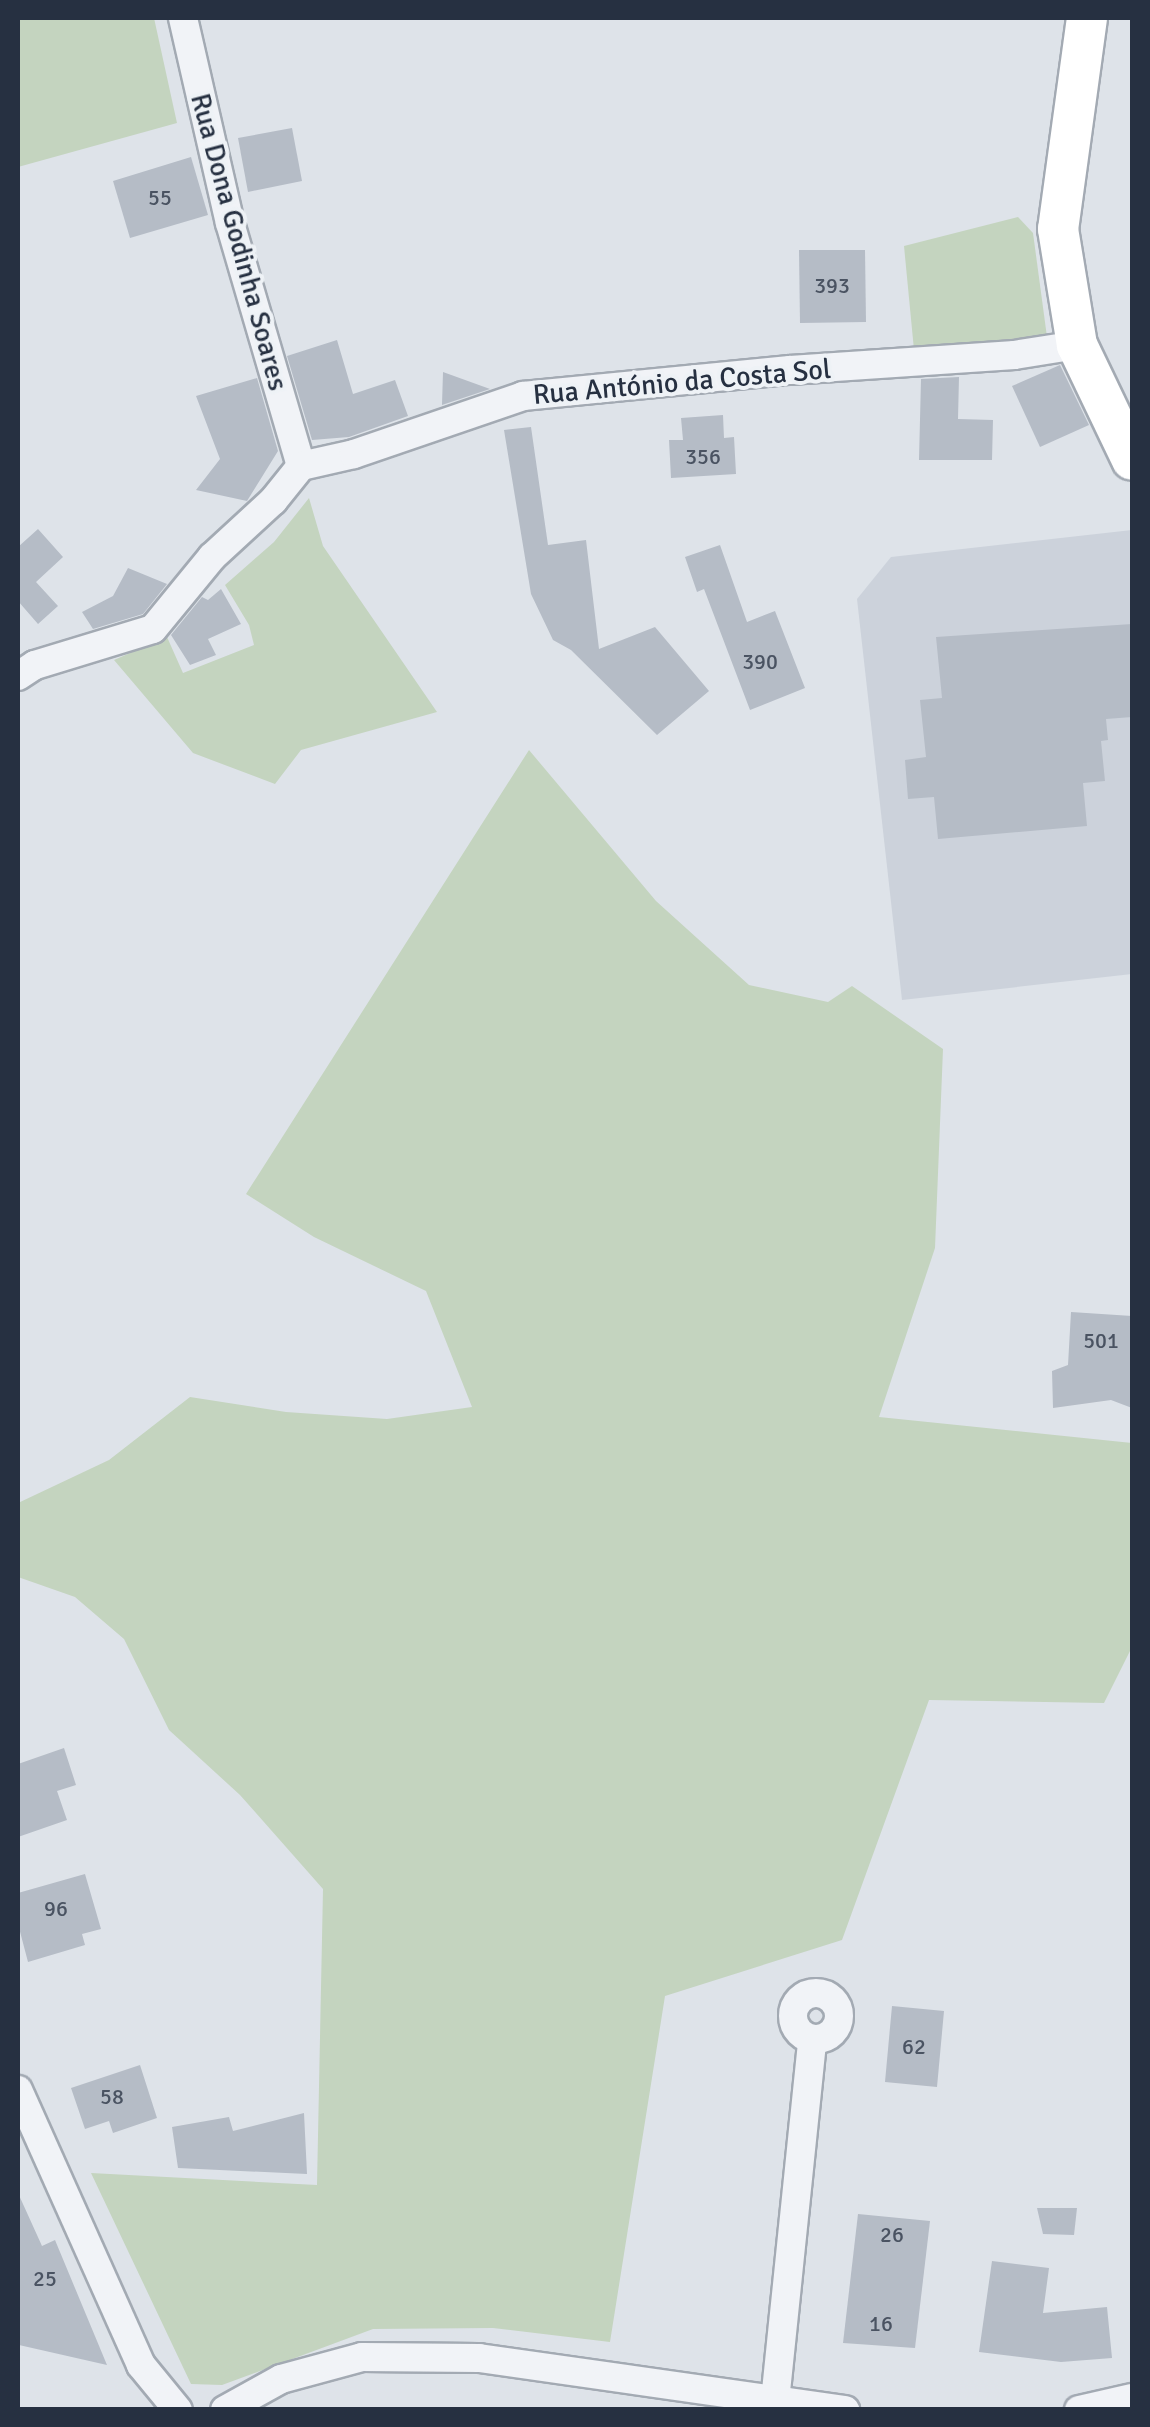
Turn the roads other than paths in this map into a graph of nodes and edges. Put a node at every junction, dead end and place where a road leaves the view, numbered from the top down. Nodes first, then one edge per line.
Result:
1 (183, 18) edge
2 (1087, 18) edge
3 (1078, 345) junction
4 (1132, 460) edge
5 (301, 466) junction
6 (18, 676) edge
7 (812, 2040) dead end
8 (18, 2090) edge
9 (1132, 2398) edge
10 (776, 2401) junction
11 (178, 2410) edge
12 (225, 2410) edge
13 (845, 2410) edge
14 (1079, 2410) edge

1 - 5 street, Rua Dona Godinha Soares
2 - 3 main road
3 - 4 main road
3 - 5 street, Rua António da Costa Sol
5 - 6 street
7 - 10 street
8 - 11 street
9 - 14 street
10 - 12 street
10 - 13 street

